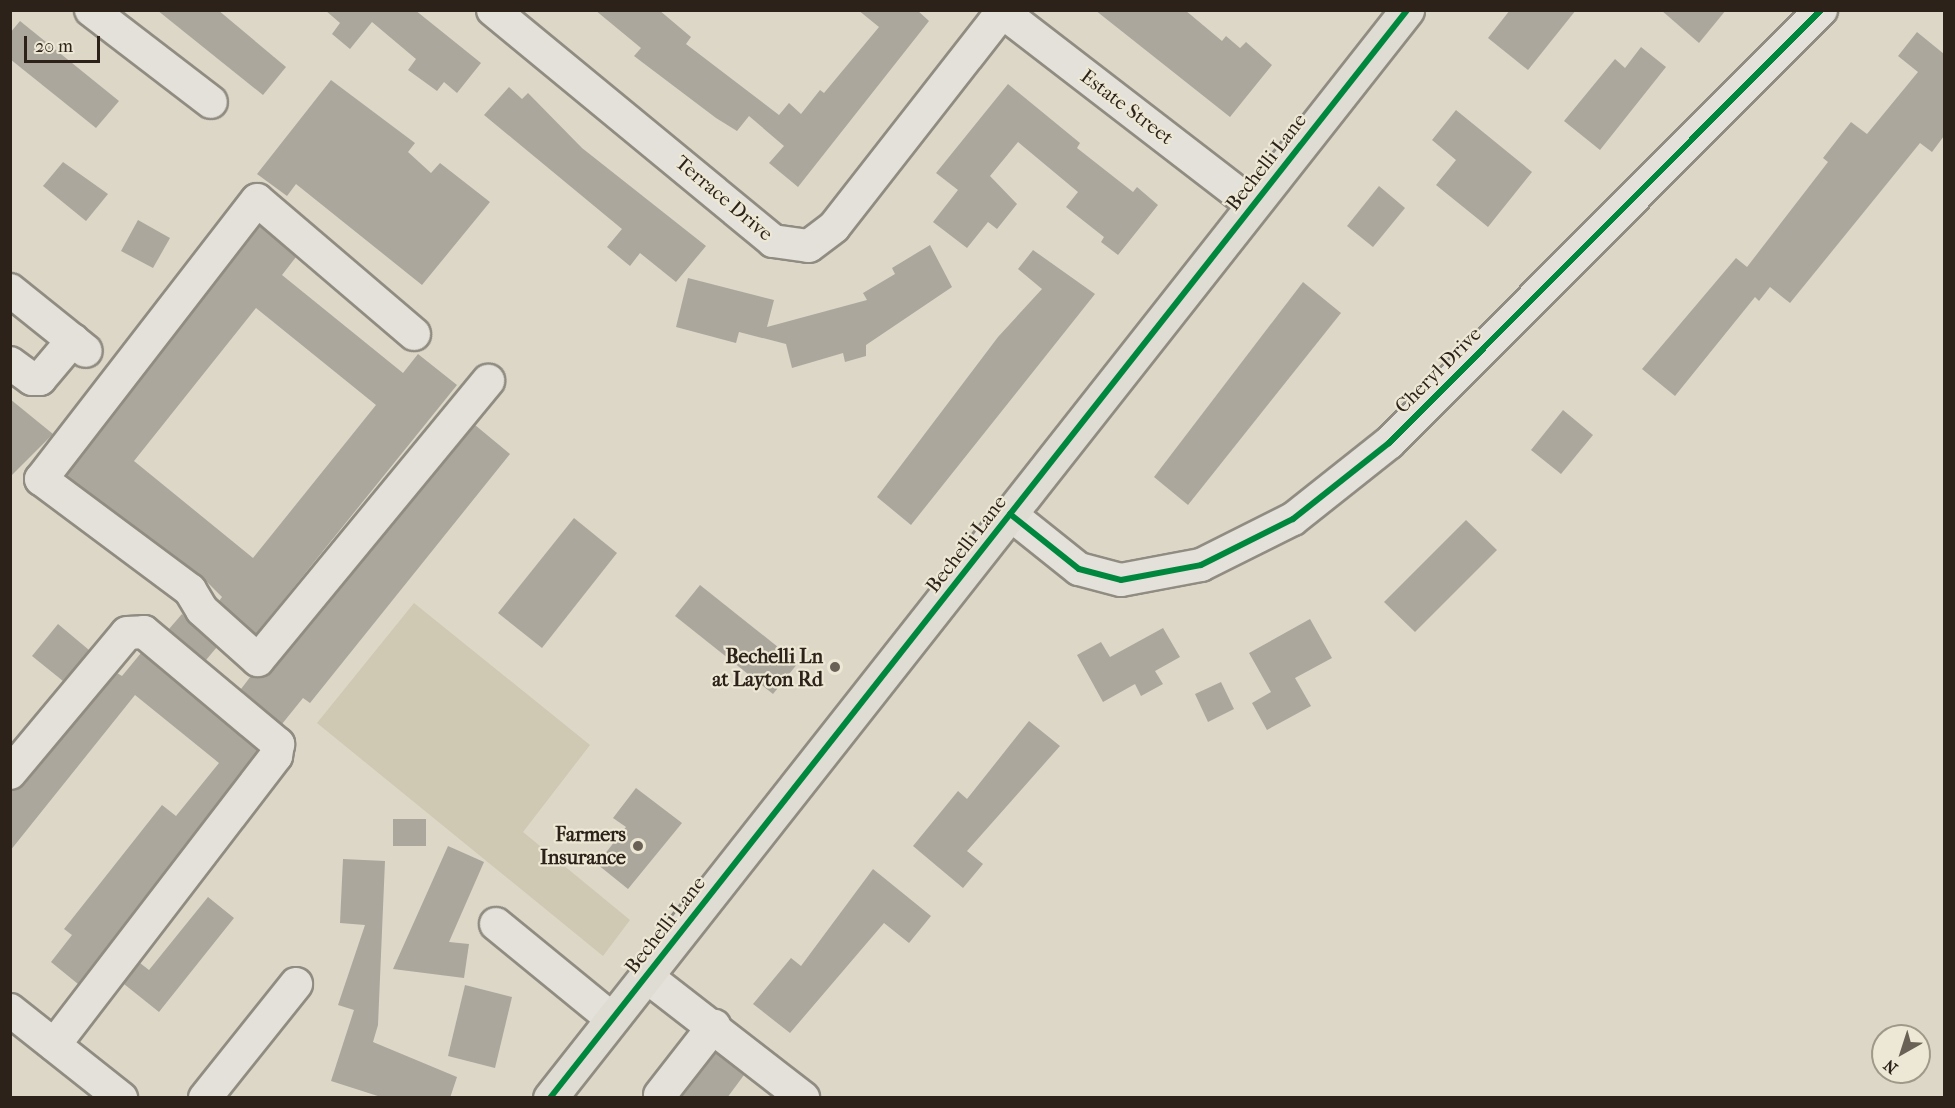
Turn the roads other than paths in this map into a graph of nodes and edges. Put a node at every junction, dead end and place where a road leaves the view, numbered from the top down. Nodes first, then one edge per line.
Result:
1 (91, 10) edge
2 (493, 10) edge
3 (1407, 10) edge
4 (1821, 10) edge
5 (1001, 11) edge
6 (211, 102) dead end
7 (1253, 205) junction
8 (10, 290) edge
9 (414, 334) dead end
10 (10, 363) edge
11 (488, 381) dead end
12 (1010, 514) junction
13 (10, 773) edge
14 (496, 924) dead end
15 (646, 976) junction
16 (296, 984) dead end
17 (10, 1010) edge
18 (612, 1019) junction
19 (714, 1026) junction
20 (54, 1045) junction
21 (660, 1095) dead end
22 (121, 1098) edge
23 (205, 1098) edge
24 (550, 1098) edge
25 (803, 1098) edge

1 - 6 street
2 - 5 street, Terrace Drive
3 - 7 main road, Bechelli Lane
4 - 12 street, Cheryl Drive
5 - 7 street, Estate Street
7 - 12 main road, Bechelli Lane
8 - 10 street
9 - 11 street
12 - 15 main road, Bechelli Lane
13 - 20 street
14 - 18 street
15 - 18 main road, Bechelli Lane
15 - 19 street
16 - 23 street
17 - 20 street
18 - 24 main road, Bechelli Lane
19 - 21 street
19 - 25 street
20 - 22 street

